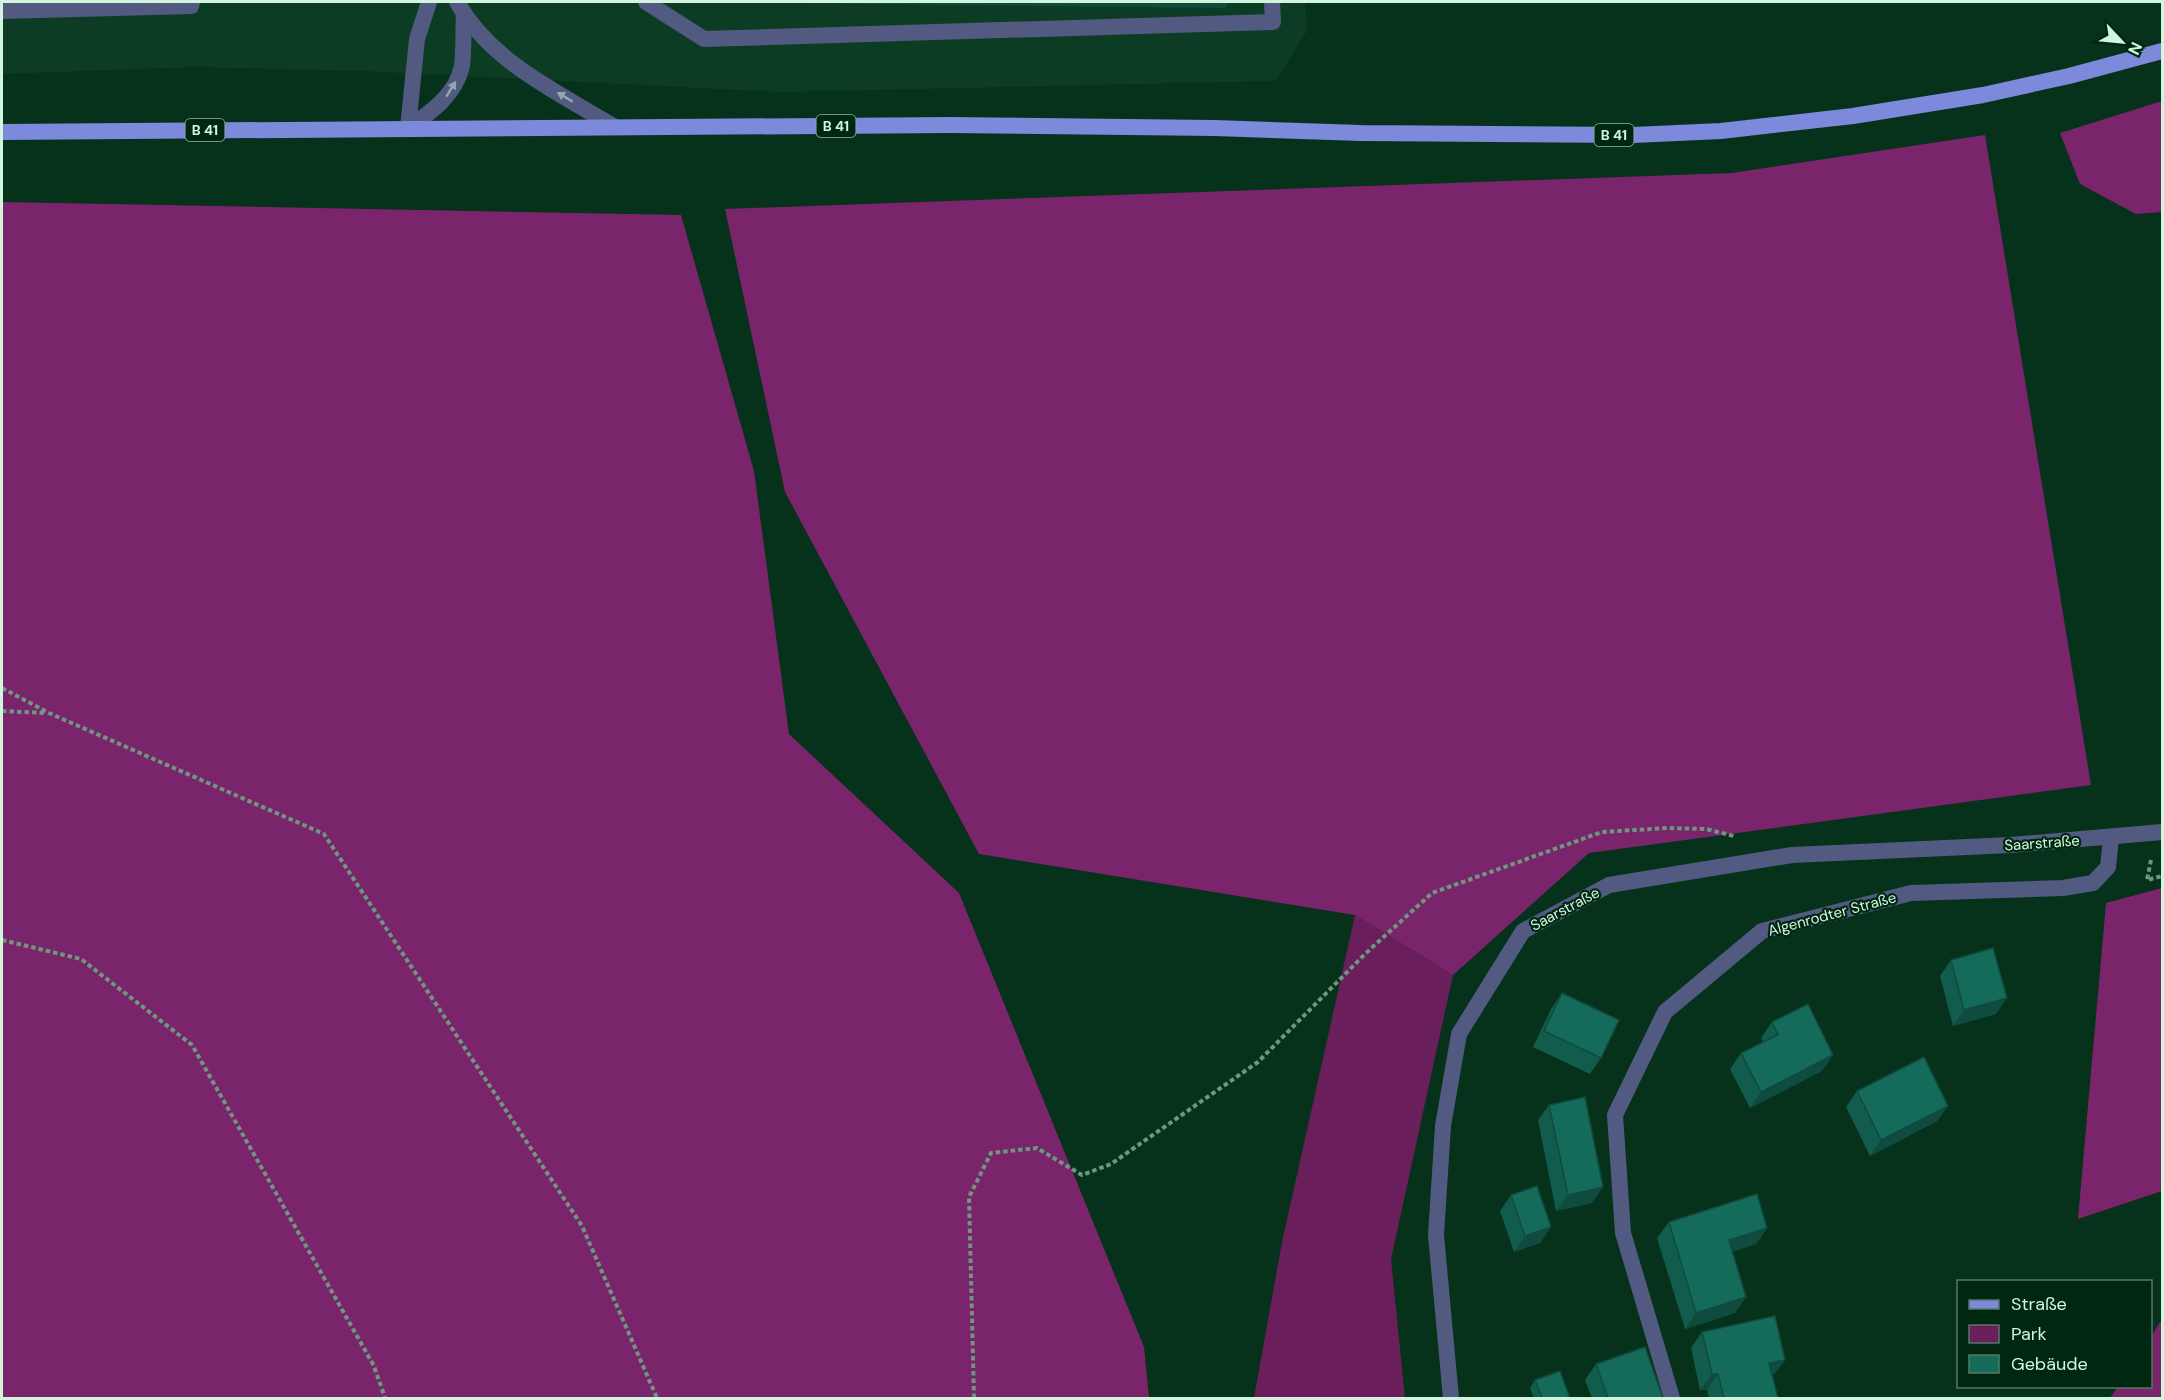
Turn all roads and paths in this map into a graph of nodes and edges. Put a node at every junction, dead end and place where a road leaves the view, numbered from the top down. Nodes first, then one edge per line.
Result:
1 (192, 2) edge
2 (429, 2) edge
3 (646, 2) edge
4 (1272, 2) edge
5 (461, 8) edge
6 (2, 11) edge
7 (2163, 51) edge
8 (615, 127) junction
9 (408, 128) junction
10 (2, 132) edge
11 (2, 688) edge
12 (2, 711) edge
13 (50, 713) junction
14 (2163, 832) edge
15 (1740, 838) dead end
16 (2111, 838) junction
17 (2, 940) edge
18 (385, 1398) edge
19 (657, 1398) edge
20 (974, 1398) edge
21 (1451, 1398) edge
22 (1672, 1398) edge

1 - 6 street
2 - 9 street
3 - 4 street
8 -> 5 street
9 -> 5 street
7 - 8 main road, B 41
8 - 9 main road, B 41
9 - 10 main road, B 41
11 - 13 path
12 - 13 path
13 - 19 path
14 - 16 street, Saarstraße
15 - 20 path
16 - 21 street, Saarstraße
16 - 22 street, Algenrodter Straße
17 - 18 path

